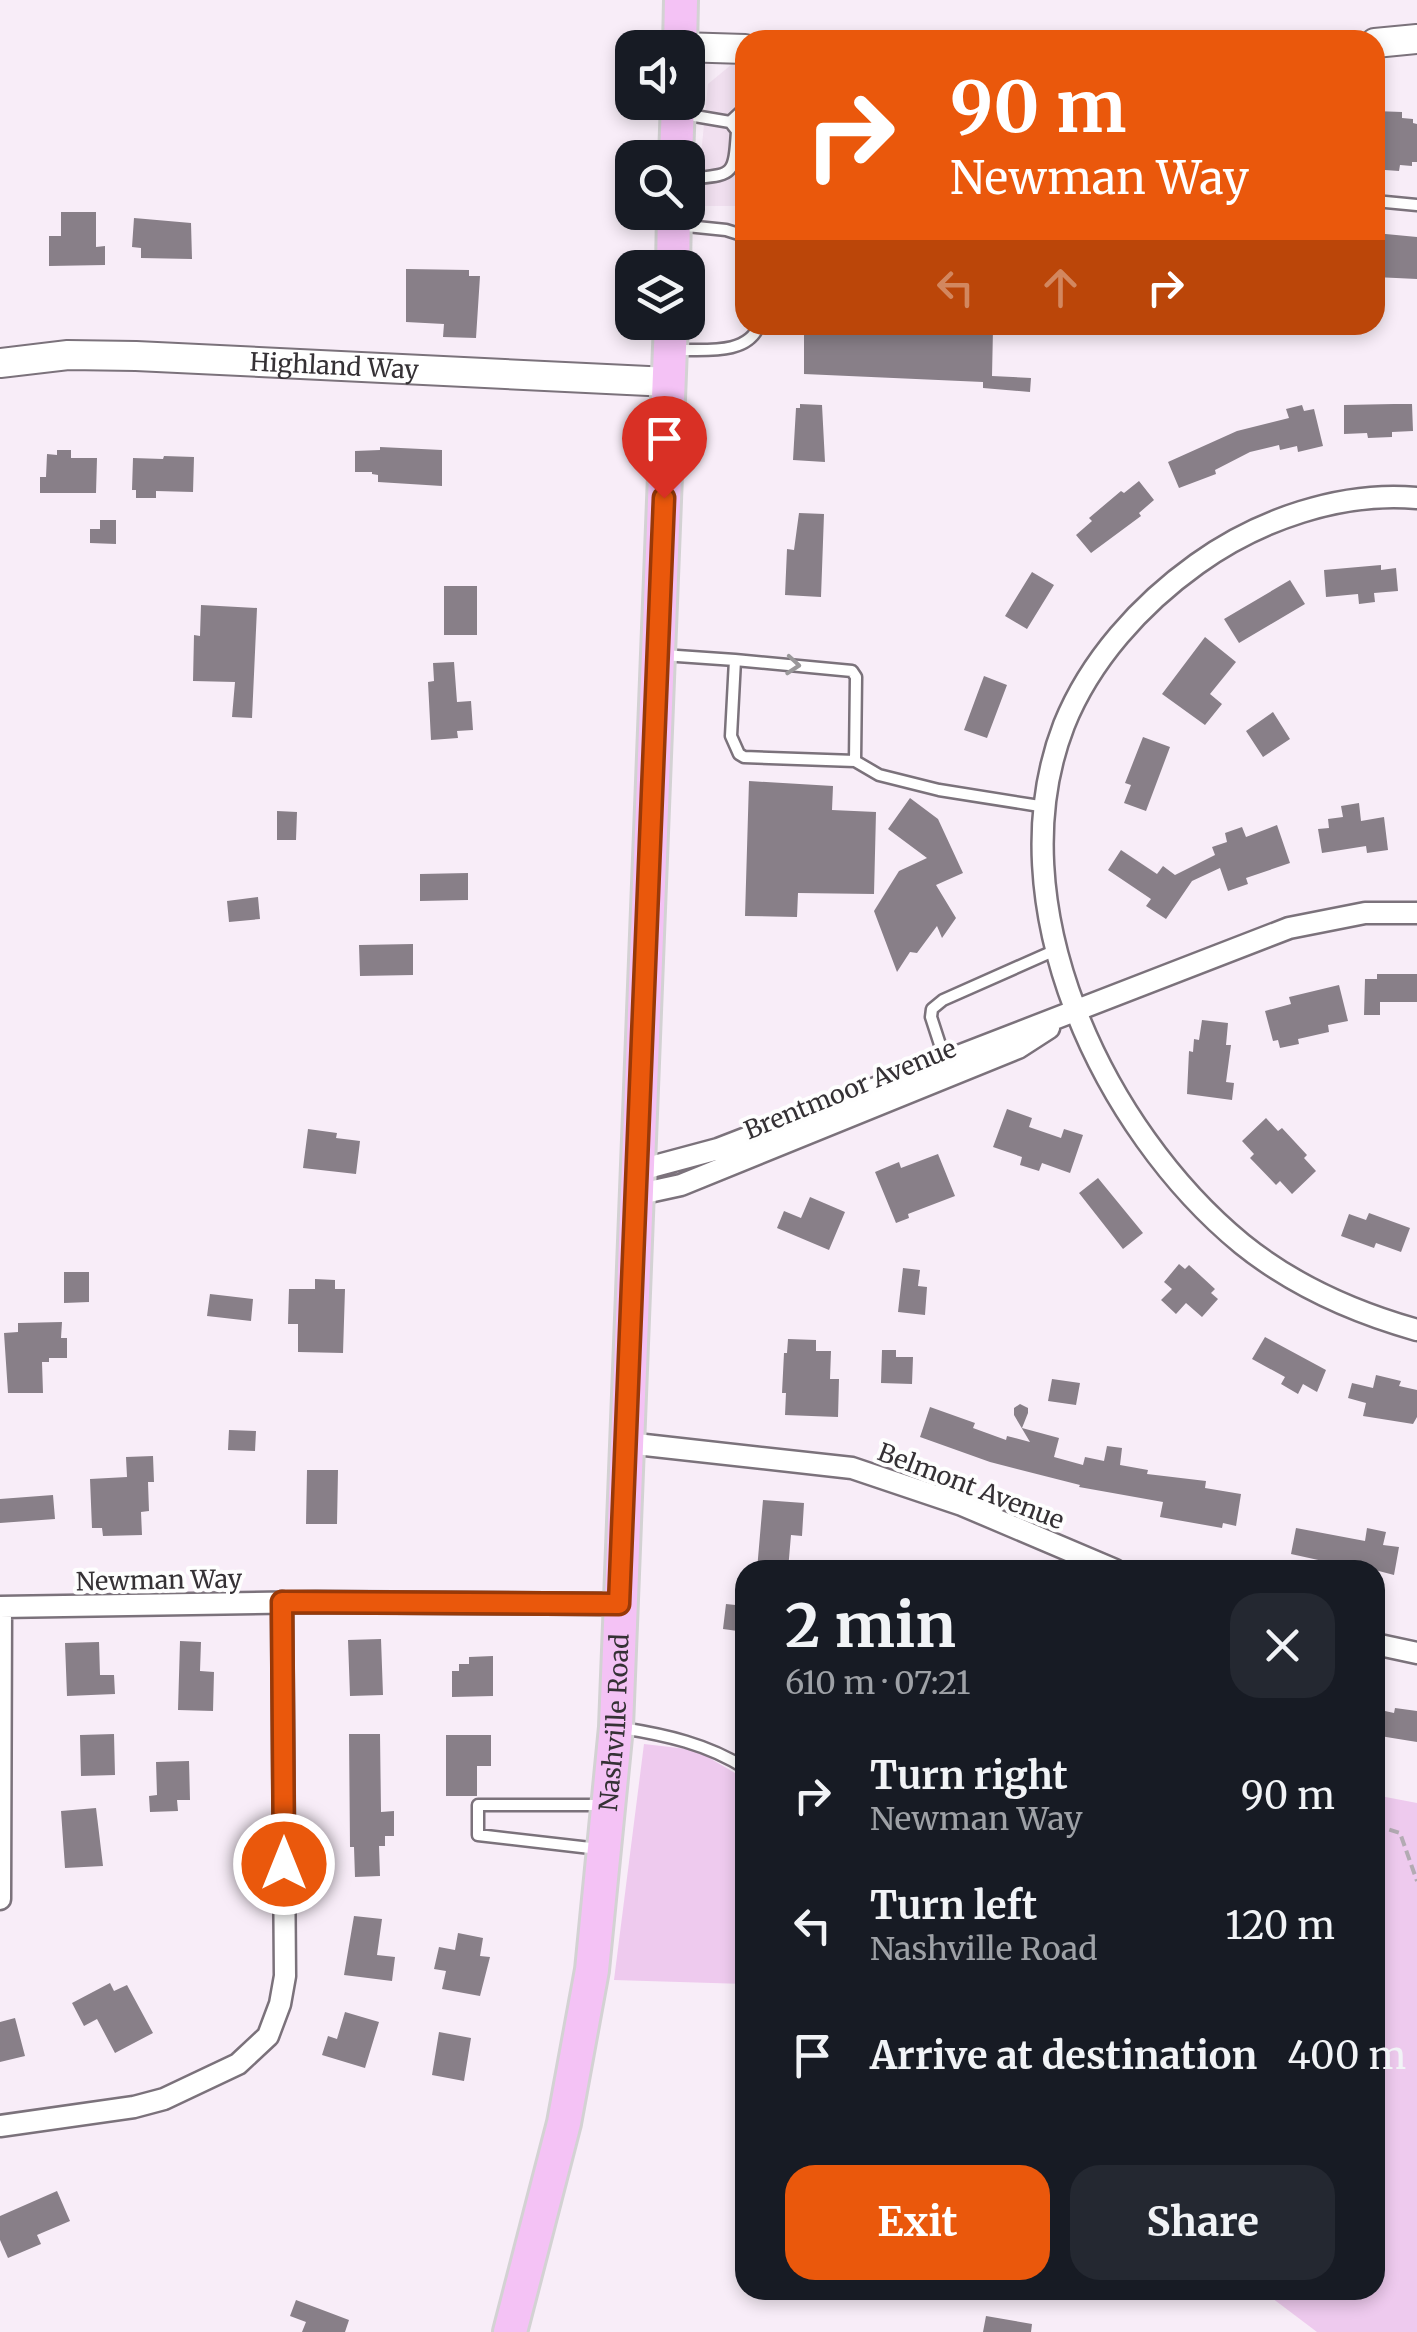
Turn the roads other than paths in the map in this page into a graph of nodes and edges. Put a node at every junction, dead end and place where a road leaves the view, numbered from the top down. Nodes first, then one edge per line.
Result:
1 (681, 0) edge
2 (680, 30) edge
3 (1417, 40) edge
4 (1385, 42) edge
5 (705, 47) edge
6 (735, 48) edge
7 (705, 115) edge
8 (735, 117) edge
9 (730, 122) junction
10 (735, 128) edge
11 (735, 164) edge
12 (705, 177) edge
13 (1385, 202) edge
14 (1417, 205) edge
15 (705, 226) edge
16 (735, 233) edge
17 (753, 335) edge
18 (670, 351) edge
19 (0, 363) edge
20 (1417, 498) edge
21 (658, 654) junction
22 (735, 660) junction
23 (854, 761) junction
24 (1046, 807) junction
25 (1417, 913) edge
26 (1058, 949) junction
27 (1075, 1009) junction
28 (948, 1068) junction
29 (635, 1183) junction
30 (1417, 1330) edge
31 (627, 1443) junction
32 (1092, 1560) edge
33 (282, 1602) junction
34 (619, 1604) junction
35 (0, 1607) edge
36 (1385, 1646) edge
37 (1417, 1653) edge
38 (616, 1728) junction
39 (735, 1762) edge
40 (610, 1804) junction
41 (606, 1850) junction
42 (0, 1899) edge
43 (0, 2126) edge
44 (510, 2332) edge

1 - 2 main road
3 - 4 street
5 - 6 street
7 - 9 lane
8 - 9 lane
9 - 10 lane
11 - 12 lane
13 - 14 lane
15 - 16 lane
17 - 18 lane
18 - 19 street, Highland Way
18 - 21 main road, Nashville Road
20 - 24 street
21 - 22 lane
21 - 29 main road, Nashville Road
22 -> 23 lane
22 - 23 lane
23 - 24 lane
24 - 26 street
25 - 27 street, Brentmoor Avenue
26 - 27 street
26 - 28 lane
27 - 28 street, Brentmoor Avenue
27 - 30 street
28 - 29 street, Brentmoor Avenue
29 - 31 main road, Nashville Road
31 - 32 street, Belmont Avenue
31 - 34 main road, Nashville Road
33 - 34 street, Newman Way
33 - 35 street, Newman Way
33 - 43 street
34 - 38 main road, Nashville Road
35 - 42 street
36 - 37 street
38 - 39 lane
38 - 40 main road, Nashville Road
40 - 41 main road, Nashville Road
40 - 41 lane
41 - 44 main road, Nashville Road

